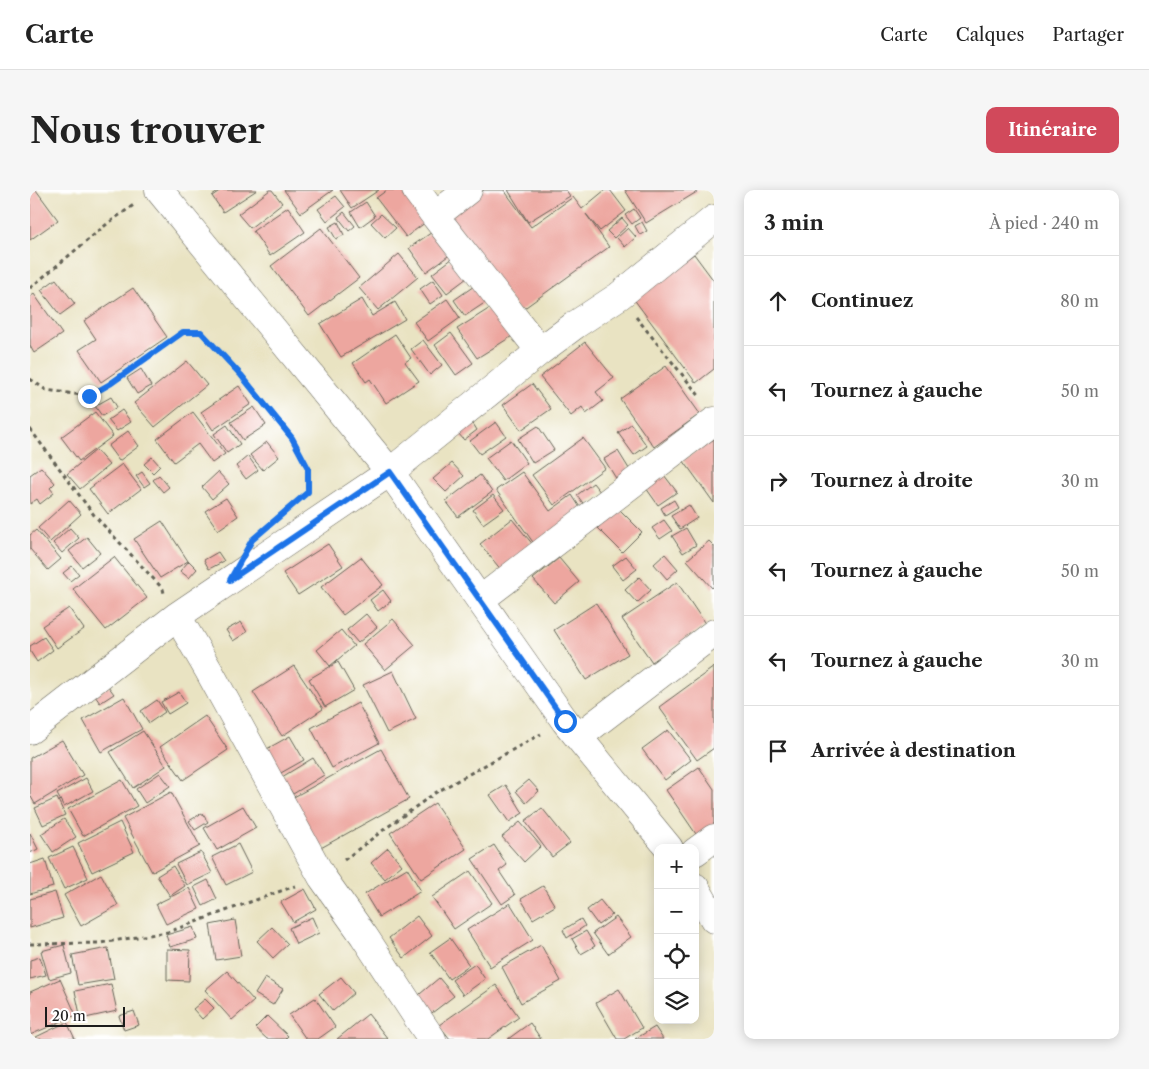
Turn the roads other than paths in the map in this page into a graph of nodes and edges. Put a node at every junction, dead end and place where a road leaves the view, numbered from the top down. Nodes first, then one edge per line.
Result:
1 (416, 190) edge
2 (468, 190) edge
3 (150, 195) edge
4 (434, 216) junction
5 (714, 219) edge
6 (540, 351) junction
7 (708, 410) edge
8 (390, 472) junction
9 (480, 600) junction
10 (177, 616) junction
11 (714, 633) edge
12 (30, 730) edge
13 (578, 737) junction
14 (714, 838) edge
15 (666, 844) edge
16 (699, 849) edge
17 (696, 889) edge
18 (714, 919) edge
19 (432, 1039) edge

1 - 4 street
2 - 4 street
3 - 8 street
4 - 6 street
5 - 6 street
6 - 8 street
7 - 9 street
8 - 9 street
8 - 10 street
9 - 13 street
10 - 12 street
10 - 19 street
11 - 13 street
13 - 15 street
14 - 16 street
17 - 18 street

